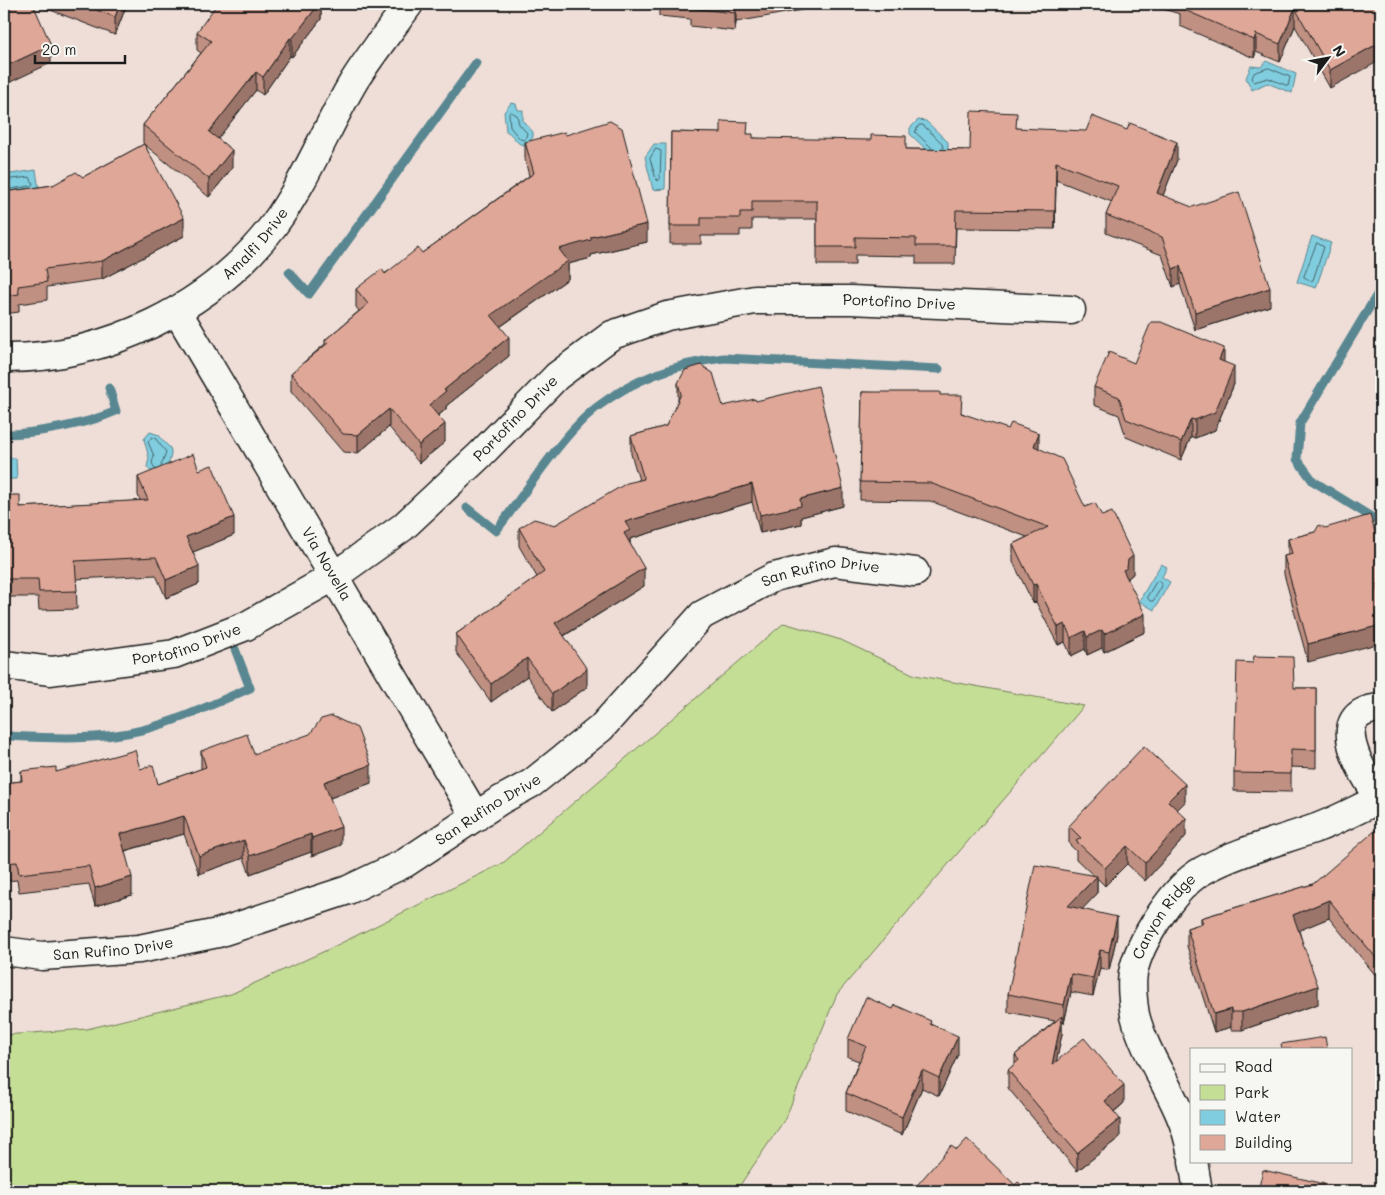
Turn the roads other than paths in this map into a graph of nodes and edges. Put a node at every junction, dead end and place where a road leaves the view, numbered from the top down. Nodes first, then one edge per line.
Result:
1 (409, 4) edge
2 (1071, 310) dead end
3 (177, 311) junction
4 (4, 358) edge
5 (915, 572) dead end
6 (333, 577) junction
7 (4, 665) edge
8 (1381, 708) edge
9 (1381, 798) edge
10 (476, 817) junction
11 (4, 951) edge
12 (1190, 1148) edge
13 (1193, 1162) edge
14 (1198, 1191) edge

1 - 3 street, Amalfi Drive
2 - 6 street, Portofino Drive
3 - 4 street, Amalfi Drive
3 - 6 street, Via Novella
5 - 10 street, San Rufino Drive
6 - 7 street, Portofino Drive
6 - 10 street, Via Novella
8 - 9 street, Canyon Ridge
9 - 12 street, Canyon Ridge
10 - 11 street, San Rufino Drive
13 - 14 street

